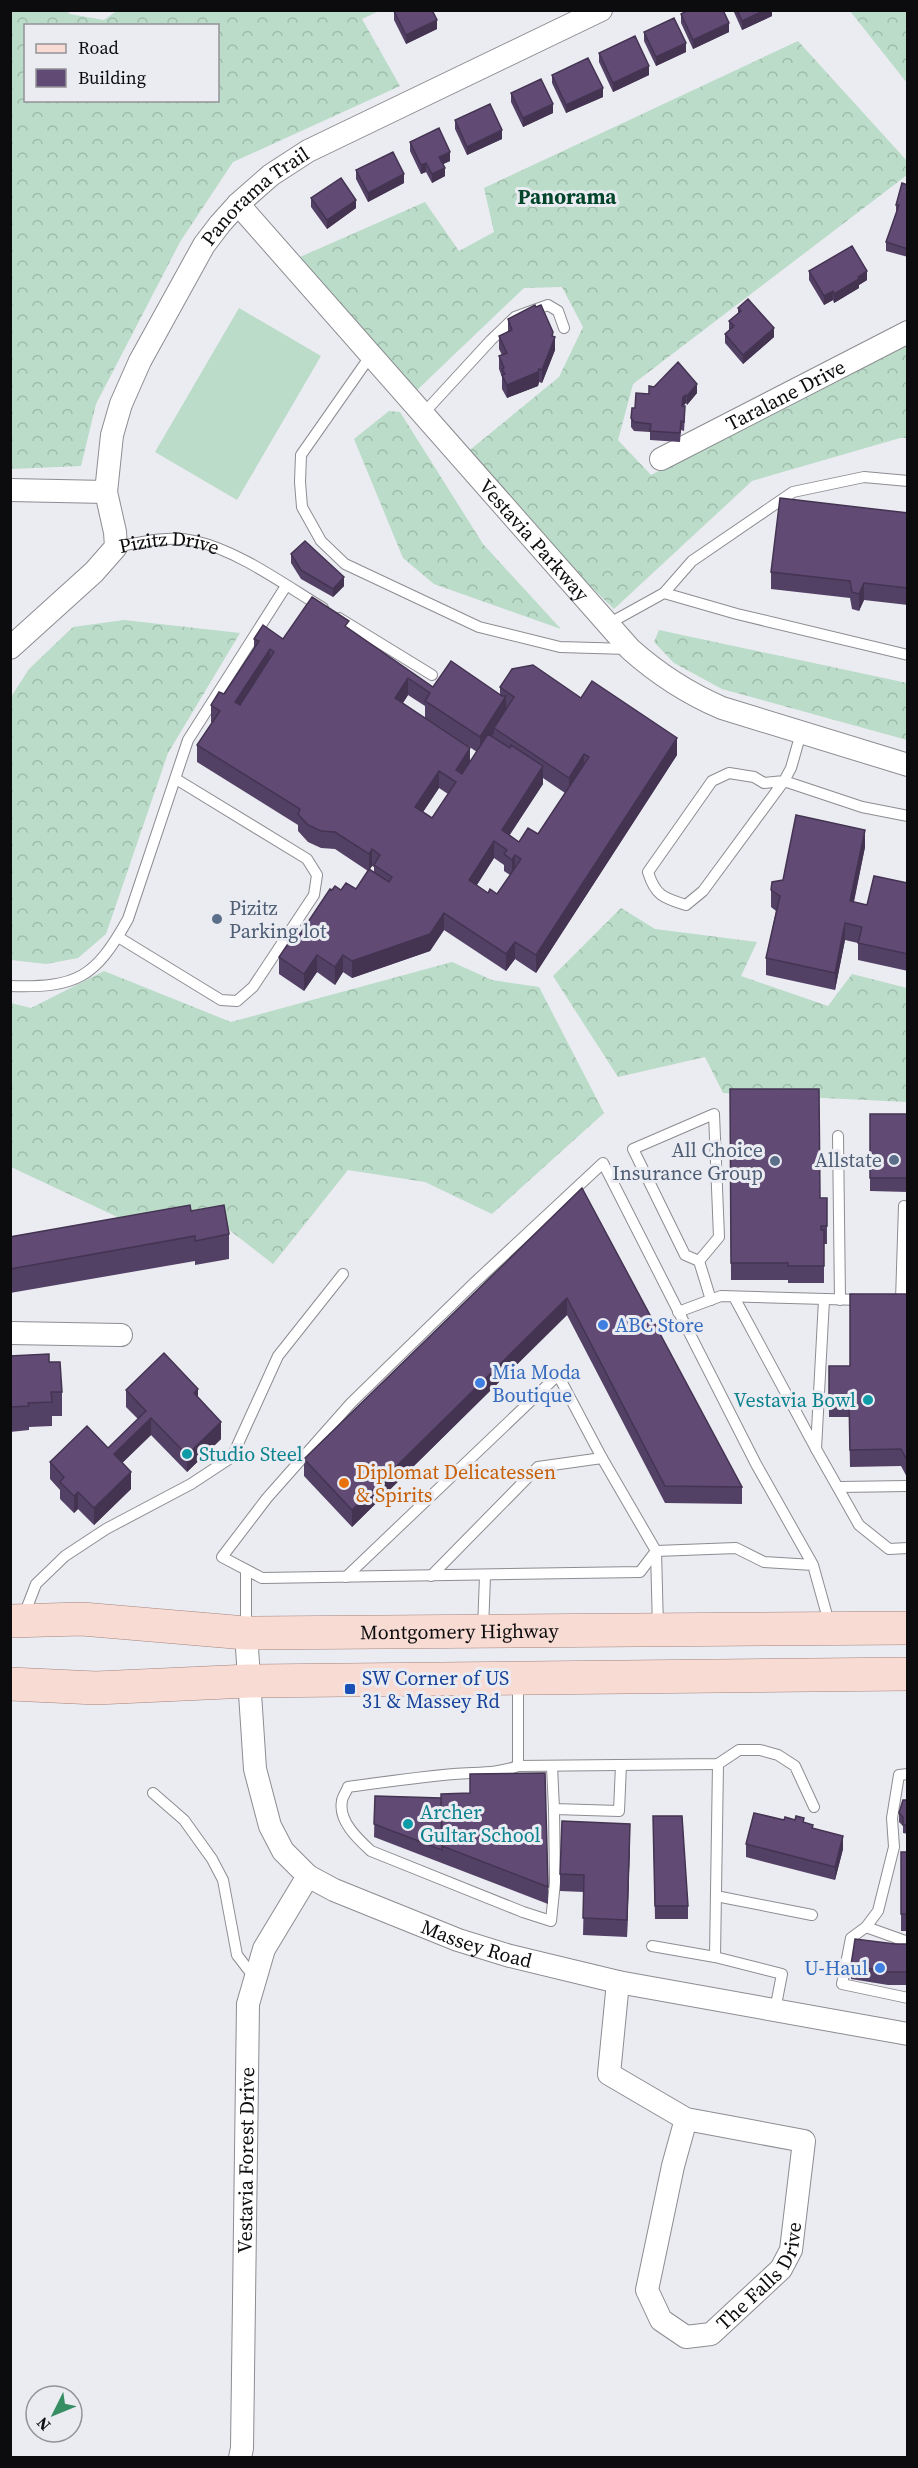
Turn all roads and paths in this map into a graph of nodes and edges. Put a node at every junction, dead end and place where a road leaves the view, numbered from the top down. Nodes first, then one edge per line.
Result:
1 (601, 10) edge
2 (238, 204) junction
3 (564, 328) dead end
4 (908, 332) edge
5 (371, 355) junction
6 (422, 415) junction
7 (661, 459) dead end
8 (908, 481) edge
9 (10, 490) edge
10 (106, 492) junction
11 (116, 547) junction
12 (286, 586) junction
13 (664, 593) junction
14 (609, 624) junction
15 (10, 648) edge
16 (630, 649) junction
17 (908, 655) edge
18 (432, 675) dead end
19 (801, 733) junction
20 (908, 765) edge
21 (176, 779) junction
22 (784, 781) junction
23 (908, 816) edge
24 (118, 938) junction
25 (10, 986) edge
26 (838, 1136) dead end
27 (904, 1206) dead end
28 (699, 1261) junction
29 (343, 1274) dead end
30 (734, 1297) junction
31 (711, 1300) junction
32 (824, 1300) junction
33 (840, 1300) junction
34 (872, 1300) edge
35 (900, 1300) edge
36 (678, 1312) junction
37 (10, 1333) edge
38 (121, 1335) dead end
39 (816, 1449) junction
40 (602, 1458) junction
41 (908, 1486) edge
42 (839, 1487) junction
43 (908, 1548) edge
44 (656, 1551) junction
45 (813, 1565) junction
46 (246, 1570) junction
47 (431, 1576) junction
48 (485, 1576) junction
49 (346, 1577) junction
50 (16, 1621) edge
51 (908, 1628) edge
52 (831, 1629) junction
53 (658, 1630) junction
54 (483, 1631) junction
55 (246, 1634) junction
56 (908, 1674) edge
57 (518, 1677) junction
58 (249, 1681) junction
59 (10, 1684) edge
60 (718, 1764) junction
61 (518, 1766) junction
62 (552, 1766) junction
63 (621, 1766) junction
64 (908, 1774) edge
65 (153, 1793) dead end
66 (814, 1807) dead end
67 (554, 1809) junction
68 (308, 1876) junction
69 (716, 1896) junction
70 (812, 1915) dead end
71 (866, 1927) junction
72 (908, 1942) edge
73 (652, 1946) dead end
74 (715, 1958) junction
75 (254, 1977) junction
76 (618, 1982) junction
77 (908, 1998) edge
78 (775, 2010) junction
79 (908, 2034) edge
80 (686, 2120) junction
81 (240, 2457) edge

1 - 2 street, Panorama Trail
2 - 5 street, Vestavia Parkway
2 - 10 street, Panorama Trail
3 - 6 lane
4 - 7 street, Taralane Drive
5 - 6 street, Vestavia Parkway
5 - 16 lane
6 - 14 street, Vestavia Parkway
8 - 13 lane
9 - 10 street
10 - 11 street, Panorama Trail
11 - 12 lane, Pizitz Drive
11 - 15 street, Pizitz Drive
12 - 18 lane, Pizitz Drive
12 - 21 lane
13 - 14 lane
13 - 17 lane
14 - 16 street, Vestavia Parkway
16 - 19 street, Vestavia Parkway
19 - 20 street, Vestavia Parkway
19 - 22 lane
21 - 24 lane
21 - 24 lane
22 - 22 lane
22 - 23 lane
24 - 25 lane
26 - 33 lane
27 - 35 lane
28 - 28 lane
28 - 31 lane
29 - 50 lane
30 - 31 lane
30 - 32 lane
30 - 39 lane
31 - 36 lane
32 - 33 lane
32 - 39 lane
33 - 34 lane
36 - 45 lane
36 - 46 lane
37 - 38 street
39 - 42 lane
40 - 44 lane
40 - 47 lane
40 - 49 lane
41 - 42 lane
42 - 43 lane
44 - 45 lane
44 - 48 lane
44 - 53 lane
45 - 52 lane
46 - 49 lane
46 - 55 lane
47 - 48 lane
47 - 49 lane
48 - 54 lane
50 - 55 main road, Montgomery Highway
51 - 52 main road, Montgomery Highway
52 - 53 main road, Montgomery Highway
53 - 54 main road, Montgomery Highway
54 - 55 main road, Montgomery Highway
55 - 58 street, Massey Road
56 - 57 main road
57 - 58 main road
57 - 61 lane
58 - 59 main road
58 - 68 street, Massey Road
60 - 63 lane
60 - 66 lane
60 - 69 lane
61 - 62 lane
61 - 67 lane
62 - 63 lane
62 - 67 lane
63 - 67 lane
64 - 71 lane
65 - 75 lane
68 - 75 street, Vestavia Forest Drive
68 - 76 street, Massey Road
69 - 70 lane
69 - 74 lane
71 - 72 lane
71 - 77 lane
73 - 74 lane
74 - 78 lane
75 - 81 street, Vestavia Forest Drive
76 - 78 street, Massey Road
76 - 80 street, The Falls Drive
78 - 79 street, Massey Road
80 - 80 street, The Falls Drive

